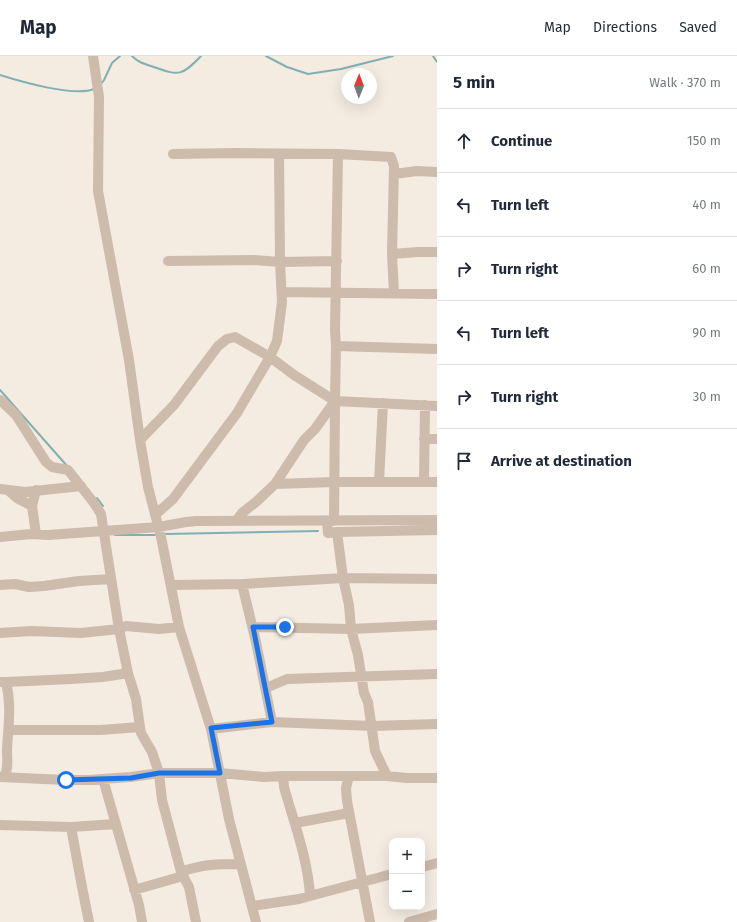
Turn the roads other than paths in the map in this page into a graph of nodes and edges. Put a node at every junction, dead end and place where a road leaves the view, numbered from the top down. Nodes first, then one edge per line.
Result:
1 (93, 56) edge
2 (173, 154) dead end
3 (279, 154) junction
4 (338, 154) junction
5 (437, 172) edge
6 (394, 174) junction
7 (437, 252) edge
8 (392, 254) junction
9 (168, 261) dead end
10 (280, 262) junction
11 (337, 262) junction
12 (282, 292) junction
13 (336, 293) junction
14 (394, 293) junction
15 (437, 294) edge
16 (336, 346) junction
17 (437, 349) edge
18 (270, 357) junction
19 (0, 400) edge
20 (335, 401) junction
21 (383, 403) junction
22 (425, 405) junction
23 (437, 406) edge
24 (424, 439) junction
25 (437, 439) edge
26 (140, 440) junction
27 (334, 482) junction
28 (379, 482) junction
29 (424, 482) junction
30 (437, 482) edge
31 (275, 484) junction
32 (81, 486) junction
33 (4, 490) edge
34 (36, 490) junction
35 (32, 506) junction
36 (155, 515) junction
37 (437, 520) edge
38 (236, 521) junction
39 (330, 521) junction
40 (159, 527) junction
41 (437, 530) edge
42 (105, 531) junction
43 (337, 532) junction
44 (36, 534) junction
45 (0, 537) edge
46 (343, 578) junction
47 (111, 579) junction
48 (437, 579) edge
49 (0, 584) edge
50 (242, 584) junction
51 (171, 585) junction
52 (437, 625) edge
53 (179, 627) junction
54 (253, 627) junction
55 (119, 629) junction
56 (350, 629) junction
57 (0, 633) edge
58 (128, 672) junction
59 (437, 674) edge
60 (361, 677) junction
61 (3, 682) edge
62 (266, 688) junction
63 (272, 722) junction
64 (437, 724) edge
65 (372, 726) junction
66 (140, 727) junction
67 (211, 728) junction
68 (9, 730) junction
69 (159, 773) junction
70 (220, 773) junction
71 (283, 776) junction
72 (349, 776) junction
73 (387, 776) junction
74 (2, 777) edge
75 (437, 778) edge
76 (103, 779) junction
77 (348, 813) junction
78 (294, 823) junction
79 (0, 824) edge
80 (116, 824) junction
81 (71, 827) junction
82 (437, 863) edge
83 (241, 864) junction
84 (425, 866) edge
85 (182, 874) junction
86 (389, 875) edge
87 (362, 882) junction
88 (134, 890) junction
89 (310, 896) junction
90 (252, 906) junction
91 (437, 914) edge
92 (425, 920) edge
93 (89, 922) edge
94 (142, 922) edge
95 (196, 922) edge
96 (256, 922) edge
97 (370, 922) edge
98 (409, 922) edge

1 - 26 street
2 - 3 street
3 - 4 street
3 - 10 street
4 - 6 street
4 - 11 street
5 - 6 street
6 - 8 street
7 - 8 street
8 - 14 street
9 - 10 street
10 - 11 street
10 - 12 street
11 - 13 street
12 - 13 street
12 - 18 street
13 - 14 street
13 - 16 street
14 - 15 street
16 - 17 street
16 - 20 street
18 - 20 street
18 - 26 street
18 - 36 street
19 - 32 street
20 - 21 street
20 - 27 street
20 - 31 street
21 - 22 street
21 - 28 street
22 - 23 street
22 - 24 street
24 - 25 street
24 - 29 street
26 - 36 street
27 - 28 street
27 - 31 street
27 - 39 street
28 - 29 street
29 - 30 street
31 - 38 street
32 - 34 street
32 - 42 street
33 - 34 street
33 - 35 street
34 - 35 street
35 - 44 street
36 - 40 street
37 - 39 street
38 - 39 street
38 - 40 street
39 - 43 street
40 - 42 street
40 - 51 street
41 - 43 street
42 - 44 street
42 - 47 street
43 - 46 street
44 - 45 street
46 - 48 street
46 - 50 street
46 - 56 street
47 - 49 street
47 - 55 street
50 - 51 street
50 - 54 street
51 - 53 street
52 - 56 street
53 - 55 street
53 - 67 street
54 - 56 street
54 - 62 street
55 - 57 street
55 - 58 street
56 - 60 street
58 - 61 street
58 - 66 street
59 - 60 street
60 - 62 street
60 - 65 street
61 - 68 street
62 - 63 street
63 - 65 street
63 - 67 street
64 - 65 street
65 - 73 street
66 - 68 street
66 - 69 street
67 - 70 street
68 - 74 street
69 - 70 street
69 - 76 street
69 - 85 street
70 - 71 street
70 - 83 street
71 - 72 street
71 - 78 street
72 - 73 street
72 - 77 street
73 - 75 street
74 - 76 street
76 - 80 street
77 - 78 street
77 - 87 street
78 - 89 street
79 - 81 street
80 - 81 street
80 - 88 street
81 - 93 street
82 - 84 street
83 - 85 street
83 - 90 street
85 - 88 street
85 - 95 street
86 - 87 street
87 - 89 street
87 - 97 street
88 - 94 street
89 - 90 street
90 - 96 street
91 - 92 street
92 - 98 street

